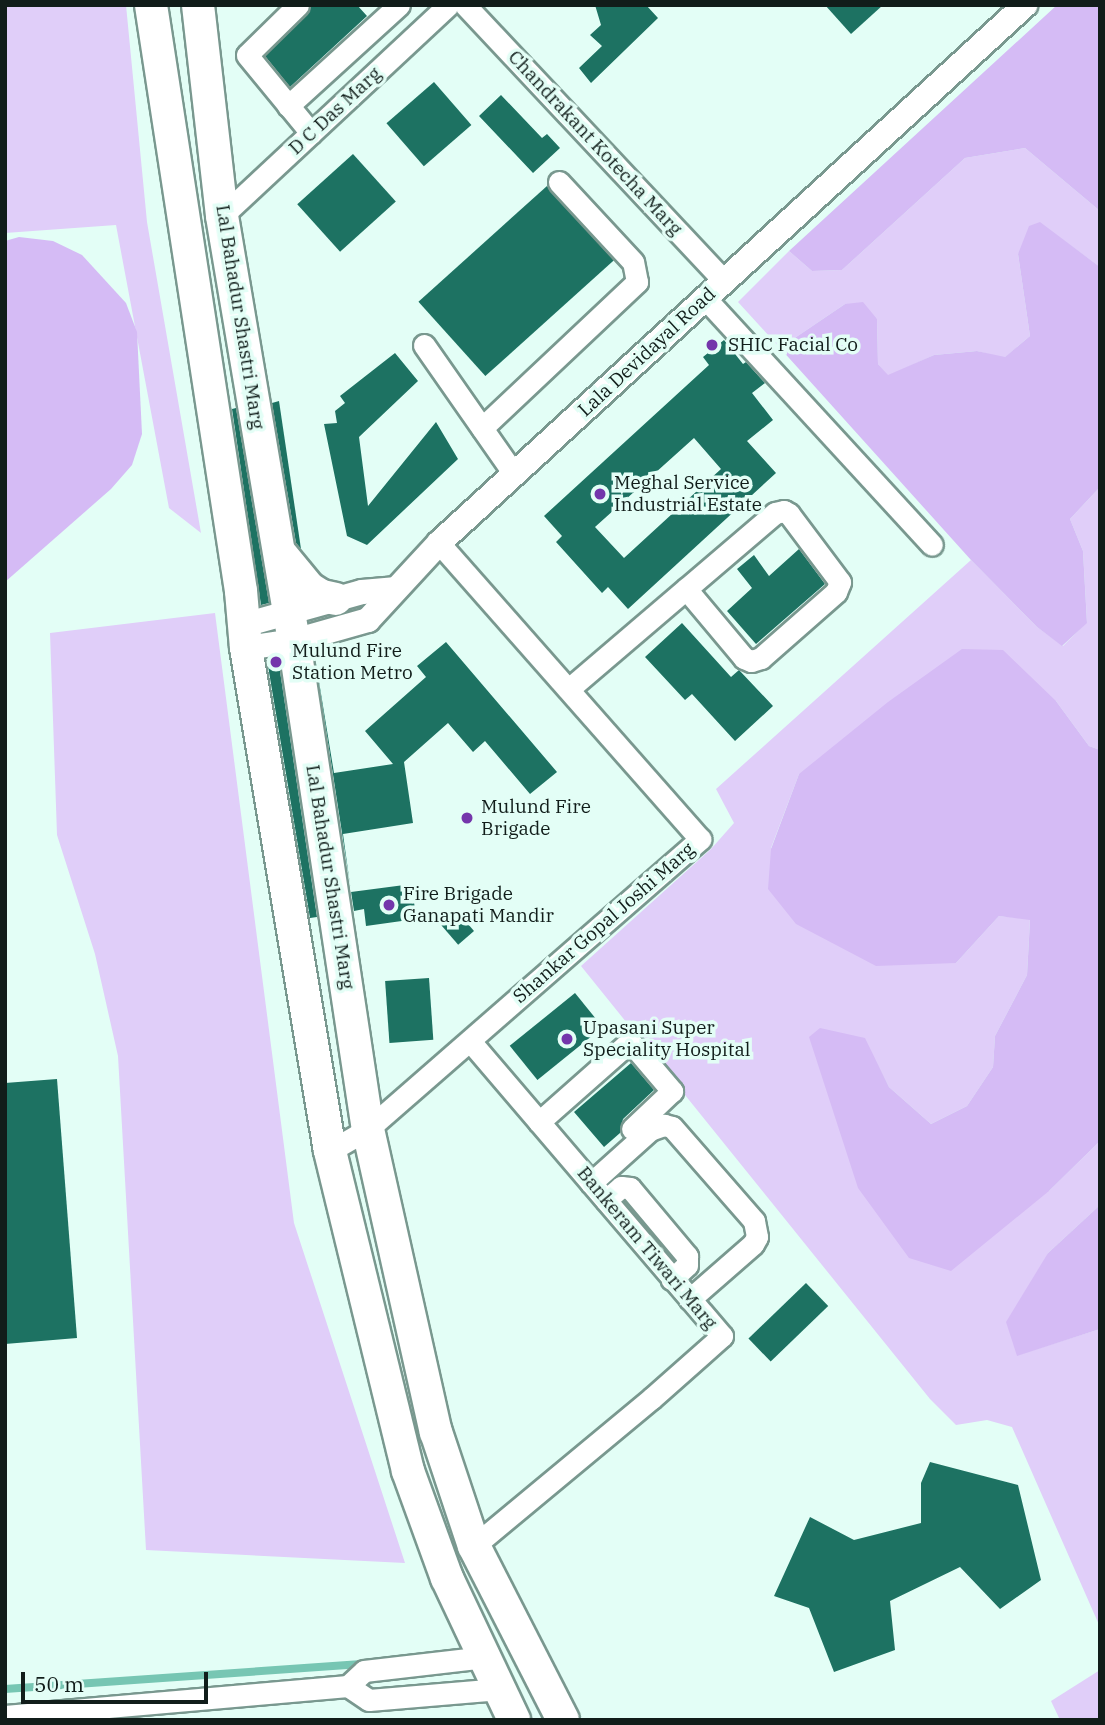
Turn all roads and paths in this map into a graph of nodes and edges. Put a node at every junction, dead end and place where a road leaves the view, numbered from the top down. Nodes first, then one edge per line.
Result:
1 (151, 5) edge
2 (198, 5) edge
3 (298, 5) edge
4 (399, 5) edge
5 (448, 5) edge
6 (465, 5) edge
7 (1025, 5) edge
8 (288, 106) junction
9 (311, 133) junction
10 (559, 182) dead end
11 (222, 216) junction
12 (724, 281) junction
13 (705, 298) junction
14 (424, 345) dead end
15 (482, 428) junction
16 (514, 474) junction
17 (439, 543) junction
18 (932, 545) dead end
19 (279, 550) junction
20 (394, 589) junction
21 (686, 589) junction
22 (336, 599) junction
23 (292, 626) junction
24 (245, 636) junction
25 (570, 688) junction
26 (470, 1041) junction
27 (543, 1119) junction
28 (368, 1129) junction
29 (330, 1151) junction
30 (590, 1175) junction
31 (694, 1296) junction
32 (474, 1546) junction
33 (485, 1657) junction
34 (348, 1686) junction
35 (500, 1689) junction
36 (173, 1701) junction
37 (5, 1716) edge
38 (156, 1720) edge
39 (514, 1720) edge
40 (563, 1720) edge

1 - 24 main road, Lal Bahadur Shastri Marg
2 - 11 main road, Lal Bahadur Shastri Marg
3 - 8 street
4 - 8 street
5 - 9 street, D C Das Marg
6 - 12 street, Chandrakant Kotecha Marg
7 - 12 street, Lala Devidayal Road
8 - 9 street
9 - 11 street, D C Das Marg
10 - 15 street
11 - 19 main road, Lal Bahadur Shastri Marg
12 - 13 street, Lala Devidayal Road
13 - 16 street, Lala Devidayal Road
13 - 18 street
14 - 15 street
15 - 16 street
16 - 17 street, Lala Devidayal Road
17 - 20 street, Lala Devidayal Road
17 - 25 street, Shankar Gopal Joshi Marg
19 - 22 main road
19 - 23 main road, Lal Bahadur Shastri Marg
20 - 22 street
20 - 23 street, Lala Devidayal Road
21 - 21 street
21 - 25 street
22 - 23 street
23 - 24 street, Lala Devidayal Road
23 - 28 main road, Lal Bahadur Shastri Marg
24 - 29 main road, Lal Bahadur Shastri Marg
25 - 26 street, Shankar Gopal Joshi Marg
26 - 27 street, Bankeram Tiwari Marg
26 - 28 street, Shankar Gopal Joshi Marg
27 - 30 street, Bankeram Tiwari Marg
27 - 30 street
28 - 29 street, Shankar Gopal Joshi Marg
28 - 32 main road, Lal Bahadur Shastri Marg
29 - 33 main road, Lal Bahadur Shastri Marg
30 - 31 street, Bankeram Tiwari Marg
30 - 31 street
31 - 32 street, Bankeram Tiwari Marg
32 - 40 main road, Lal Bahadur Shastri Marg
33 - 34 street
33 - 35 main road, Lal Bahadur Shastri Marg
34 - 35 street
34 - 36 street
35 - 39 main road, Lal Bahadur Shastri Marg
36 - 37 street
36 - 38 street

